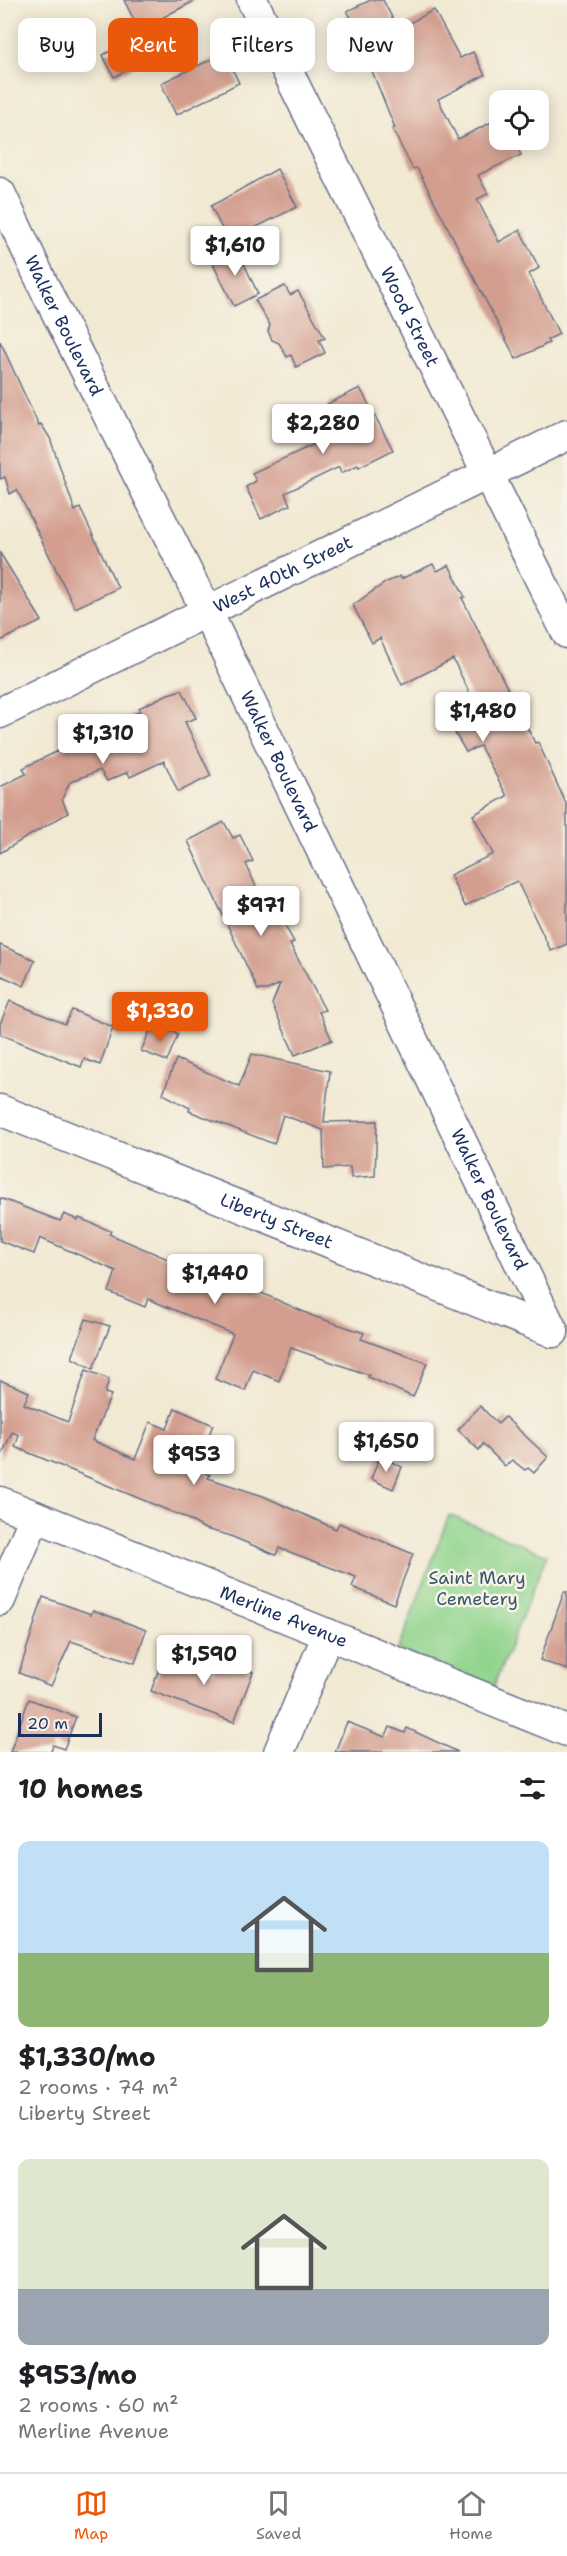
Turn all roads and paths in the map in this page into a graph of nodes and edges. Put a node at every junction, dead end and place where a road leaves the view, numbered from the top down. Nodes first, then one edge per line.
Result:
1 (252, 0) edge
2 (0, 193) edge
3 (567, 435) edge
4 (487, 473) junction
5 (207, 612) junction
6 (567, 633) edge
7 (0, 713) edge
8 (0, 1110) edge
9 (553, 1332) joint
10 (0, 1502) edge
11 (35, 1516) junction
12 (0, 1600) edge
13 (328, 1634) junction
14 (567, 1731) edge
15 (279, 1752) edge

1 - 4 street, Wood Street
2 - 5 street, Walker Boulevard
3 - 4 street, West 40th Street
4 - 5 street, West 40th Street
4 - 6 street, Wood Street
5 - 7 street, West 40th Street
5 - 9 street, Walker Boulevard
8 - 9 street, Liberty Street
10 - 11 street, Merline Avenue
11 - 12 street
11 - 13 street, Merline Avenue
13 - 14 street, Merline Avenue
13 - 15 street

